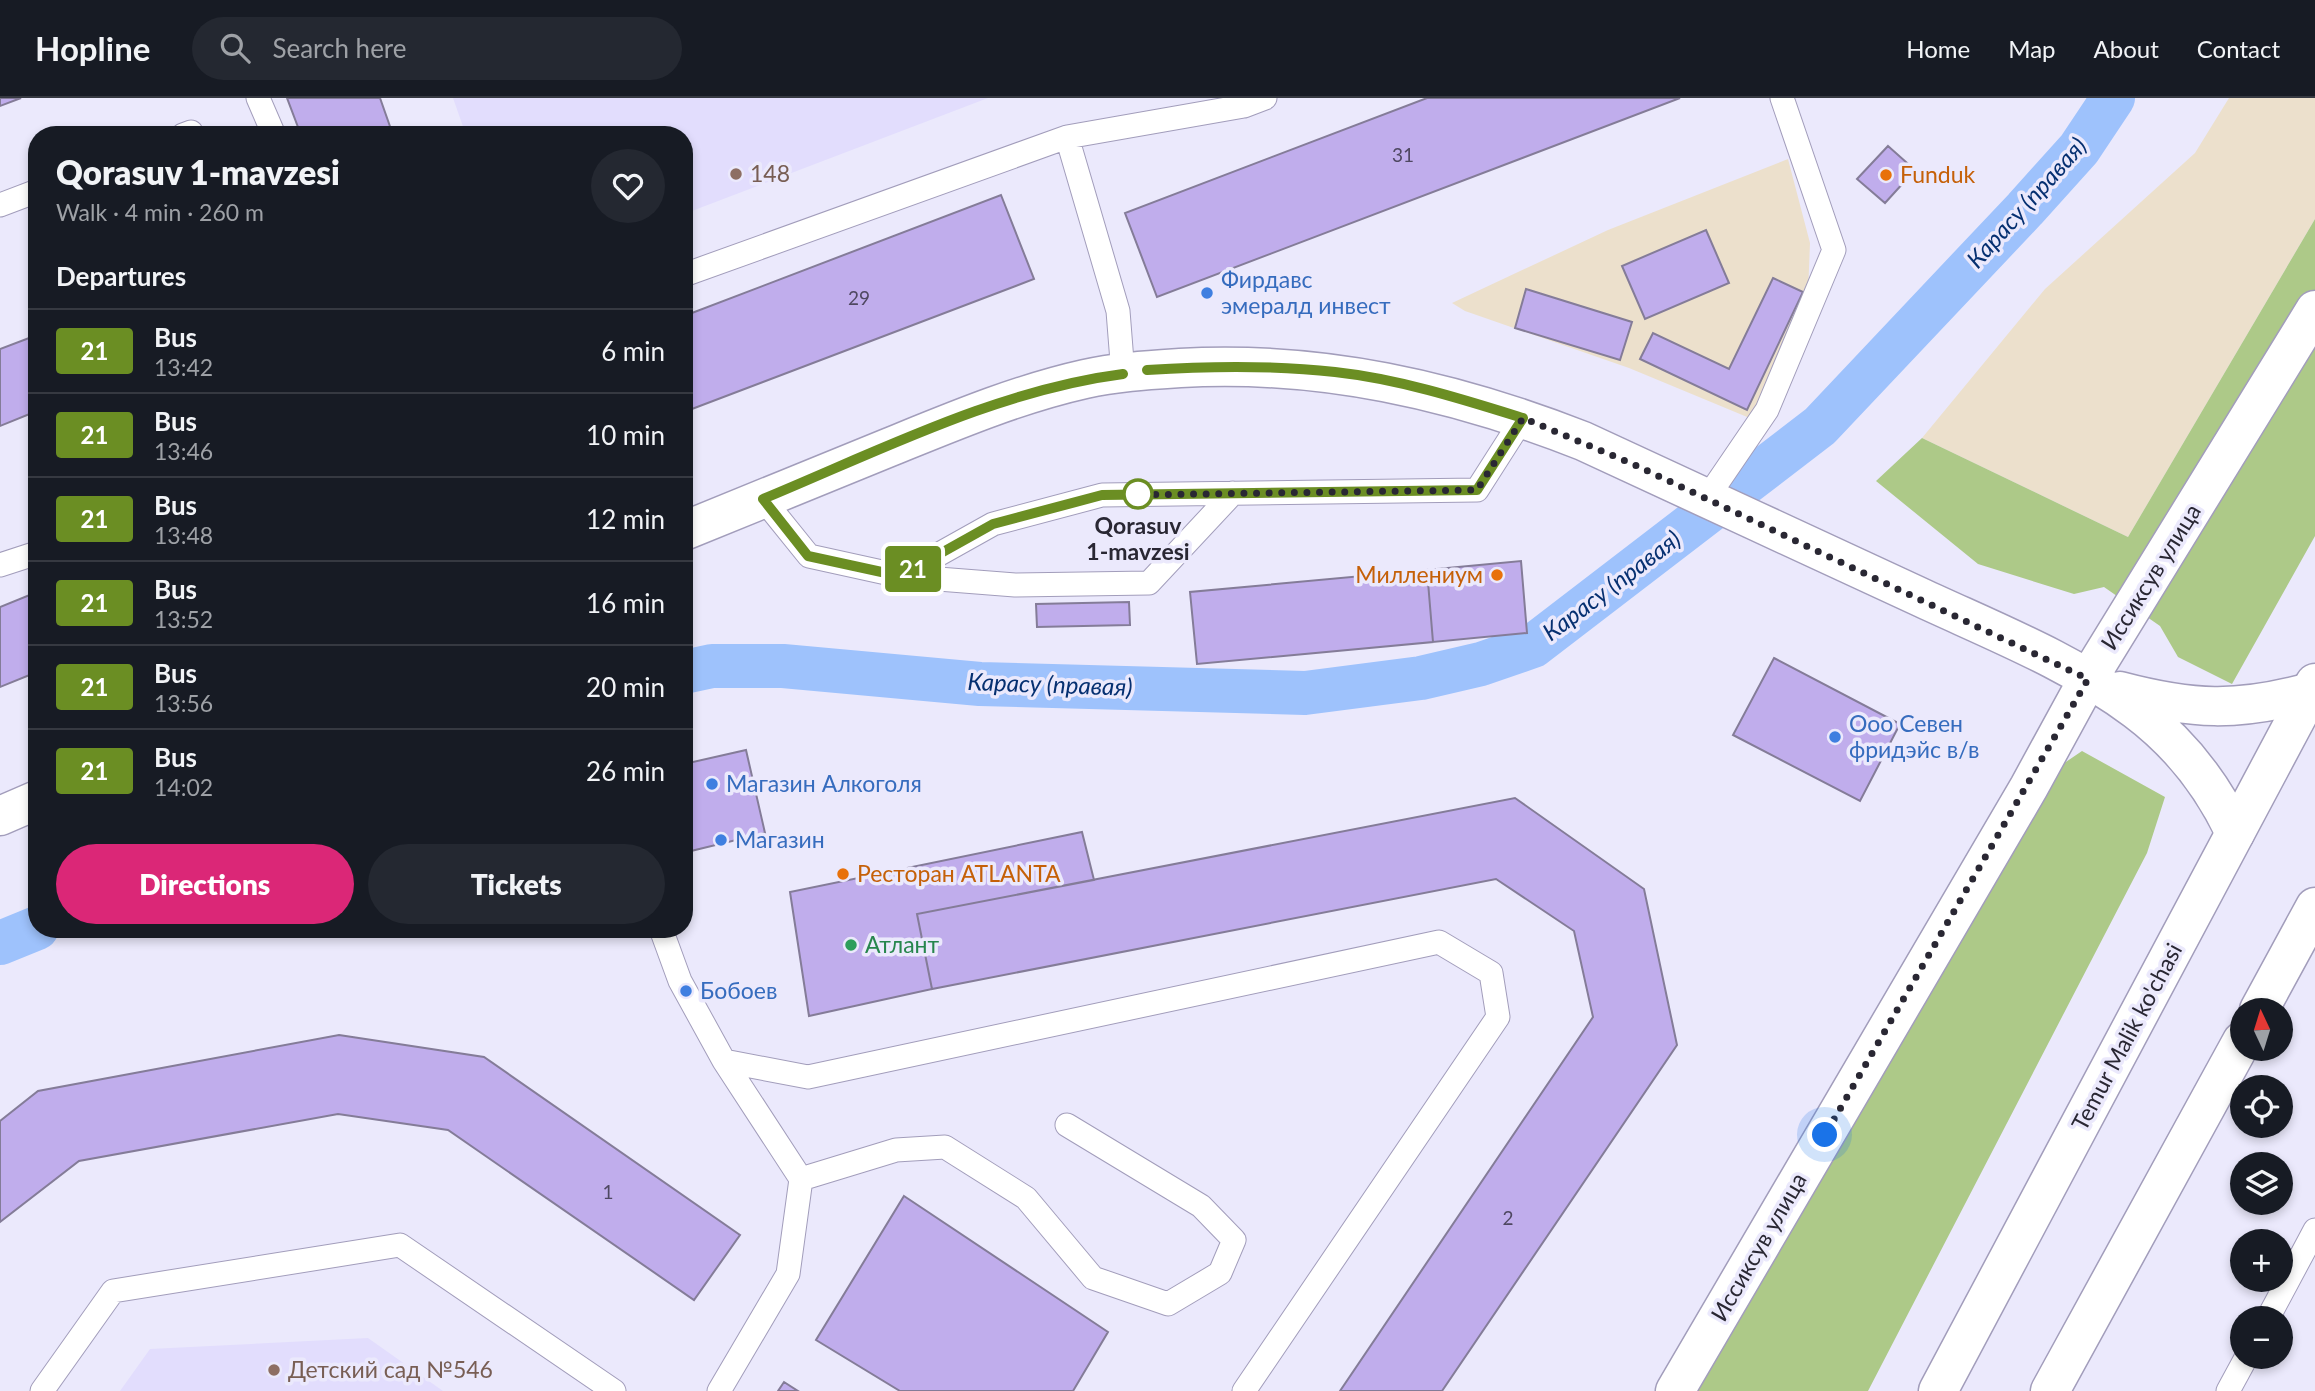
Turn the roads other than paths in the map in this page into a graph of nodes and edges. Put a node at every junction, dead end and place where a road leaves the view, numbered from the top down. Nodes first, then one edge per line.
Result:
1 (258, 98) edge
2 (1782, 98) edge
3 (1250, 101) edge
4 (270, 126) edge
5 (1068, 137) junction
6 (28, 194) edge
7 (0, 205) edge
8 (693, 272) edge
9 (2315, 310) edge
10 (1123, 374) junction
11 (1523, 418) junction
12 (1233, 493) junction
13 (1707, 498) junction
14 (763, 499) junction
15 (693, 527) edge
16 (28, 556) edge
17 (0, 565) edge
18 (900, 576) junction
19 (2088, 679) junction
20 (2313, 687) edge
21 (28, 804) edge
22 (0, 816) edge
23 (2235, 833) junction
24 (2315, 907) edge
25 (664, 938) edge
26 (2266, 998) edge
27 (724, 1061) junction
28 (2231, 1061) edge
29 (1067, 1125) dead end
30 (801, 1179) junction
31 (2315, 1230) edge
32 (2274, 1306) edge
33 (2240, 1369) edge
34 (42, 1391) edge
35 (614, 1391) edge
36 (719, 1391) edge
37 (1244, 1391) edge
38 (1675, 1391) edge
39 (1938, 1391) edge
40 (2050, 1391) edge
41 (2228, 1391) edge

1 - 4 lane
2 - 13 lane
3 - 5 lane
5 - 8 lane
5 - 10 lane
6 - 7 lane
9 - 19 main road, Иссиксув улица
10 - 11 main road
10 - 14 main road
11 - 12 lane
11 - 13 main road
12 - 18 lane
12 - 18 lane
13 - 19 main road
14 - 15 main road
14 - 18 lane
16 - 17 lane
19 - 20 main road
19 - 23 main road
19 - 38 main road, Иссиксув улица
20 - 23 main road, Temur Malik ko'chasi
21 - 22 main road
23 - 39 main road, Temur Malik ko'chasi
24 - 26 main road
25 - 27 lane
27 - 30 lane
27 - 37 lane
28 - 40 main road
29 - 30 lane
30 - 36 lane
31 - 32 lane
33 - 41 lane
34 - 35 lane

